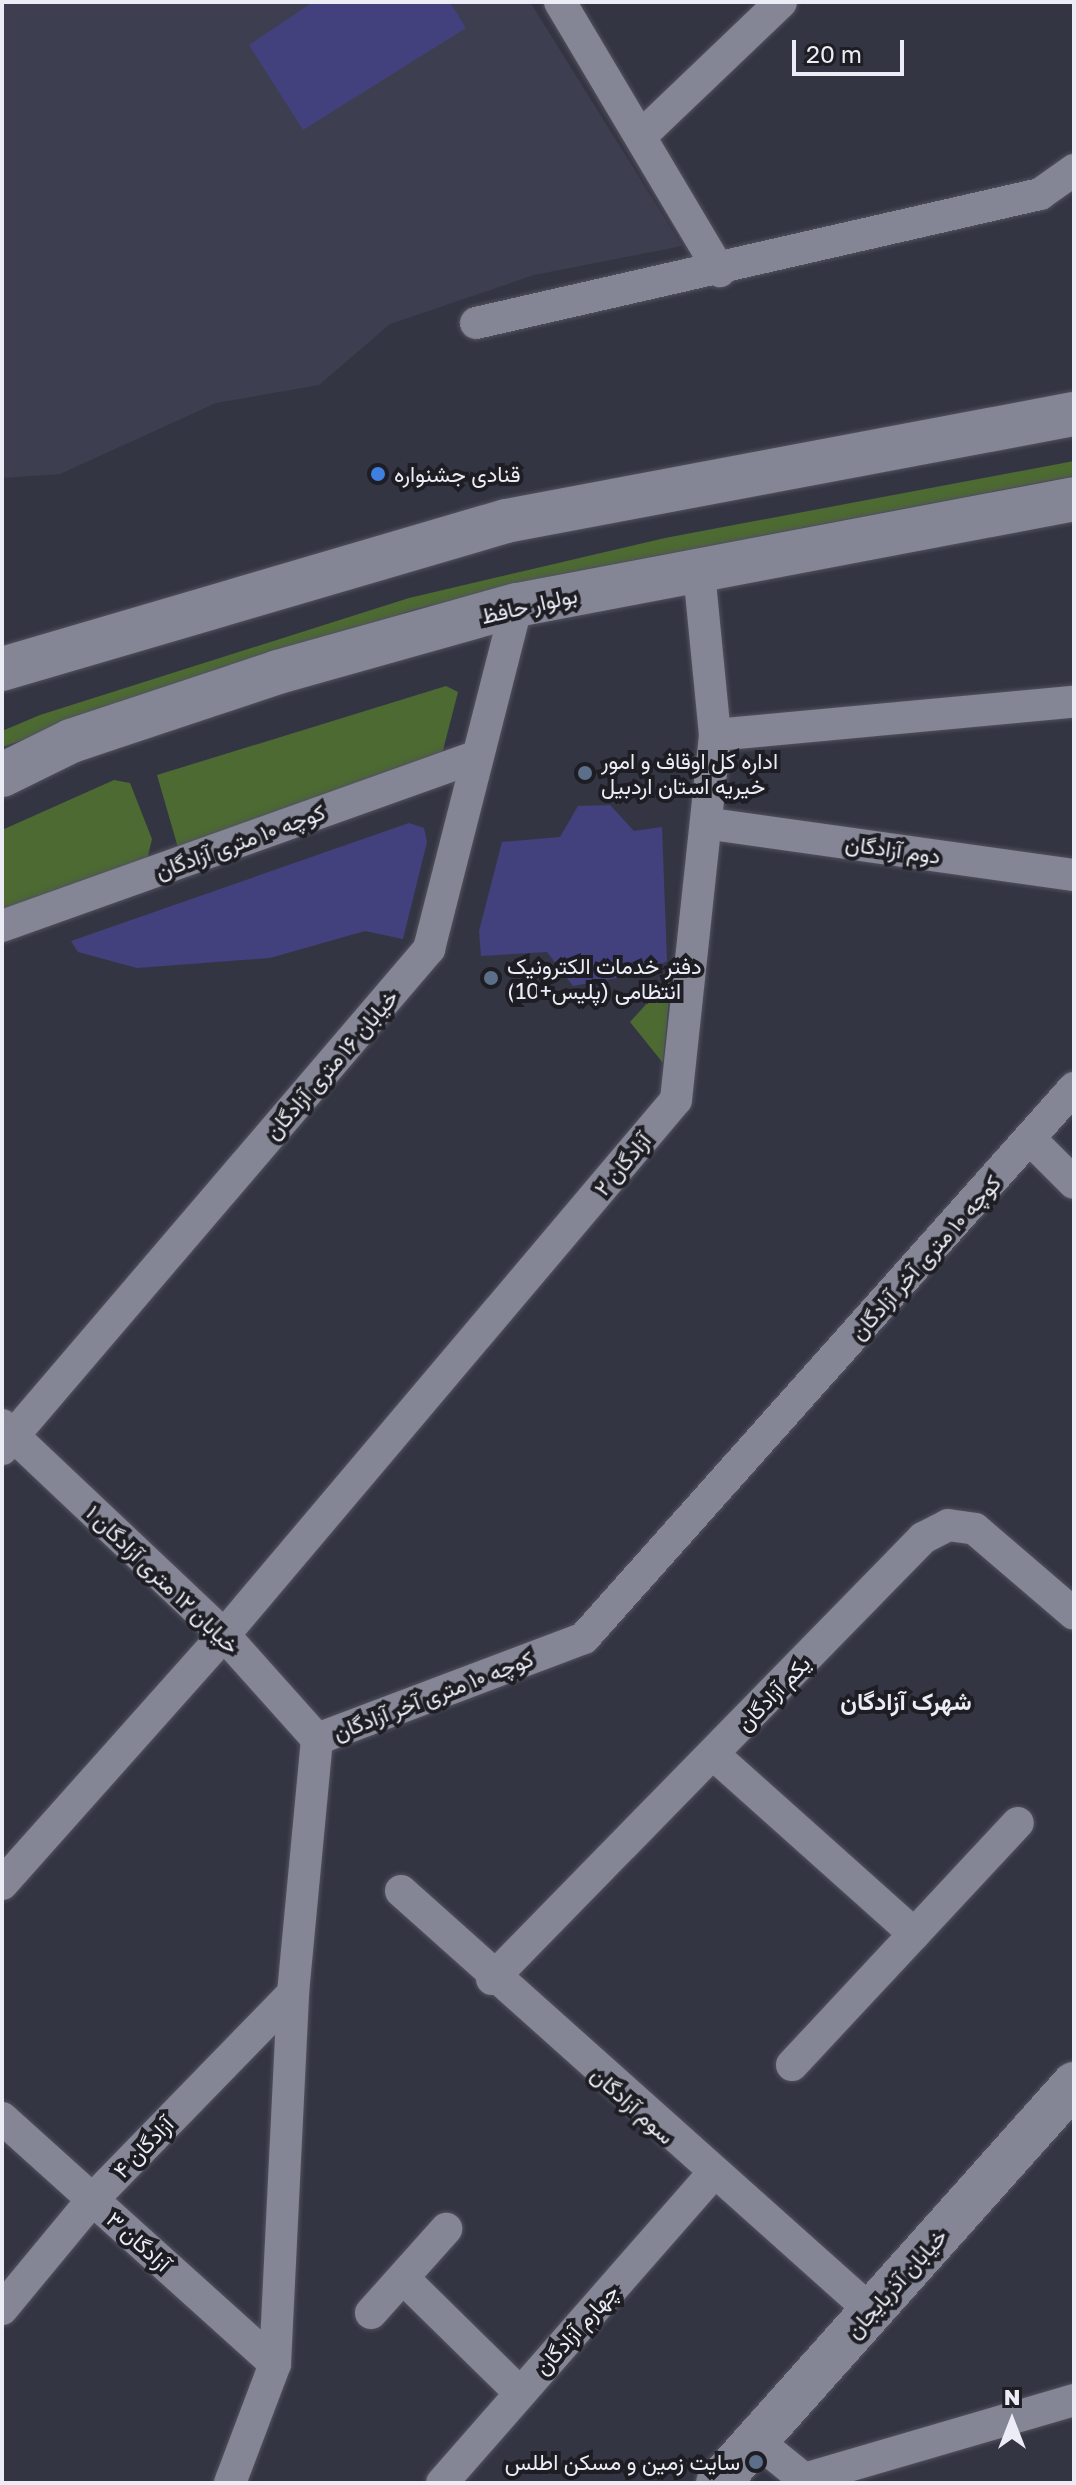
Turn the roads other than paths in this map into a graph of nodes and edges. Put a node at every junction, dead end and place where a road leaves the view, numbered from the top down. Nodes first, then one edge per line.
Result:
1 (560, 2) edge
2 (781, 2) edge
3 (642, 135) junction
4 (1074, 170) edge
5 (720, 271) junction
6 (476, 323) dead end
7 (1074, 414) edge
8 (1074, 499) edge
9 (699, 571) junction
10 (517, 605) junction
11 (2, 669) edge
12 (1074, 702) edge
13 (715, 735) junction
14 (478, 756) junction
15 (2, 775) edge
16 (711, 824) junction
17 (1074, 875) edge
18 (2, 926) edge
19 (1074, 1088) edge
20 (1030, 1139) junction
21 (1074, 1183) edge
22 (6, 1436) edge
23 (1074, 1614) edge
24 (224, 1635) junction
25 (317, 1739) junction
26 (713, 1754) junction
27 (1018, 1823) dead end
28 (2, 1884) edge
29 (401, 1891) dead end
30 (914, 1934) junction
31 (492, 1979) junction
32 (293, 1993) junction
33 (792, 2065) dead end
34 (1074, 2084) edge
35 (2, 2118) edge
36 (712, 2175) junction
37 (93, 2199) junction
38 (446, 2229) dead end
39 (403, 2278) junction
40 (2, 2309) edge
41 (871, 2311) junction
42 (371, 2313) dead end
43 (275, 2364) junction
44 (520, 2393) junction
45 (1074, 2400) edge
46 (757, 2441) junction
47 (804, 2481) edge
48 (230, 2483) edge
49 (442, 2483) edge
50 (718, 2483) edge

1 - 3 street
2 - 3 street
3 - 5 street
4 - 5 street
5 - 6 street
7 - 11 main road
8 - 9 main road, بولوار حافظ
9 - 10 main road, بولوار حافظ
9 - 13 street, آزادگان ۲
10 - 14 street, خیابان ۱۶ متری آزادگان
10 - 15 main road, بولوار حافظ
12 - 13 street
13 - 16 street, آزادگان ۲
14 - 18 street, کوچه ۱۰ متری آزادگان
14 - 22 street, خیابان ۱۶ متری آزادگان
16 - 17 street, دوم آزادگان
16 - 24 street, آزادگان ۲
19 - 20 street, کوچه ۱۰ متری آخر آزادگان
20 - 21 street
20 - 25 street, کوچه ۱۰ متری آخر آزادگان
22 - 24 street, خیابان ۱۲ متری آزادگان ۱
23 - 26 street, یکم آزادگان
24 - 25 street, خیابان ۱۲ متری آزادگان ۱
24 - 28 street, آزادگان ۲
25 - 32 street, کوچه ۱۰ متری آخر آزادگان
26 - 30 street
26 - 31 street, یکم آزادگان
27 - 30 street
29 - 31 street, سوم آزادگان
30 - 33 street
31 - 36 street, سوم آزادگان
32 - 37 street, آزادگان ۴
32 - 43 street, کوچه ۱۰ متری آخر آزادگان
34 - 41 main road, خیابان آذربایجان
35 - 37 street, آزادگان ۳
36 - 41 street, سوم آزادگان
36 - 44 street, چهارم آزادگان
37 - 40 street, آزادگان ۴
37 - 43 street, آزادگان ۳
38 - 39 street
39 - 42 street
39 - 44 street
41 - 46 main road, خیابان آذربایجان
43 - 48 street, کوچه ۱۰ متری آخر آزادگان
44 - 49 street, چهارم آزادگان
45 - 47 street
46 - 47 street
46 - 50 main road, خیابان آذربایجان

